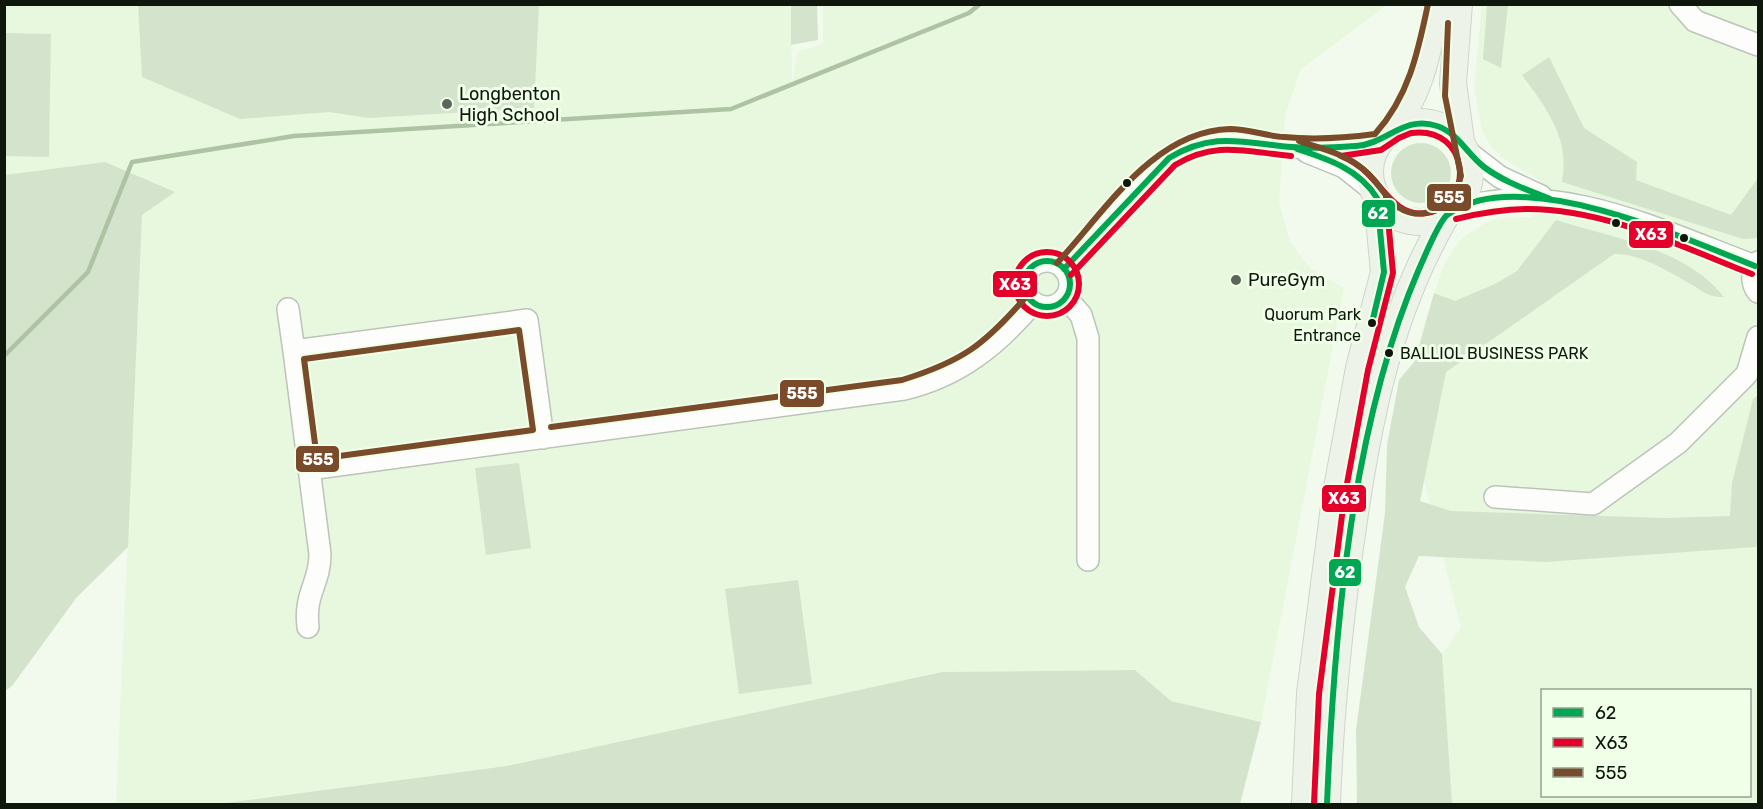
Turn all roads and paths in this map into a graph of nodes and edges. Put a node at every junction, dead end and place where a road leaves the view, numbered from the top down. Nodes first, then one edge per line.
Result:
1 (1437, 4) edge
2 (1459, 4) edge
3 (1680, 4) edge
4 (1758, 45) edge
5 (1384, 138) junction
6 (1463, 146) junction
7 (1292, 147) junction
8 (1375, 194) junction
9 (1550, 199) junction
10 (1450, 213) junction
11 (1757, 264) edge
12 (1064, 269) junction
13 (1758, 292) edge
14 (1065, 298) junction
15 (1033, 303) junction
16 (288, 309) dead end
17 (1758, 338) edge
18 (294, 351) junction
19 (543, 438) junction
20 (309, 469) junction
21 (1495, 497) dead end
22 (1088, 560) dead end
23 (308, 627) dead end
24 (1305, 804) edge
25 (1327, 804) edge

1 - 5 main road
2 - 6 main road
3 - 4 street
5 - 6 main road
5 - 7 street
5 - 8 main road
6 - 9 street
6 - 10 main road
7 - 8 street
7 - 12 street
8 - 10 main road
8 - 24 main road
9 - 10 street
9 - 11 street
10 - 25 main road
11 - 13 street
12 - 14 street
12 - 15 street
14 - 15 street
14 - 22 street
15 - 19 street
16 - 18 street
17 - 21 street
18 - 19 street
18 - 20 street
19 - 20 street
20 - 23 street

